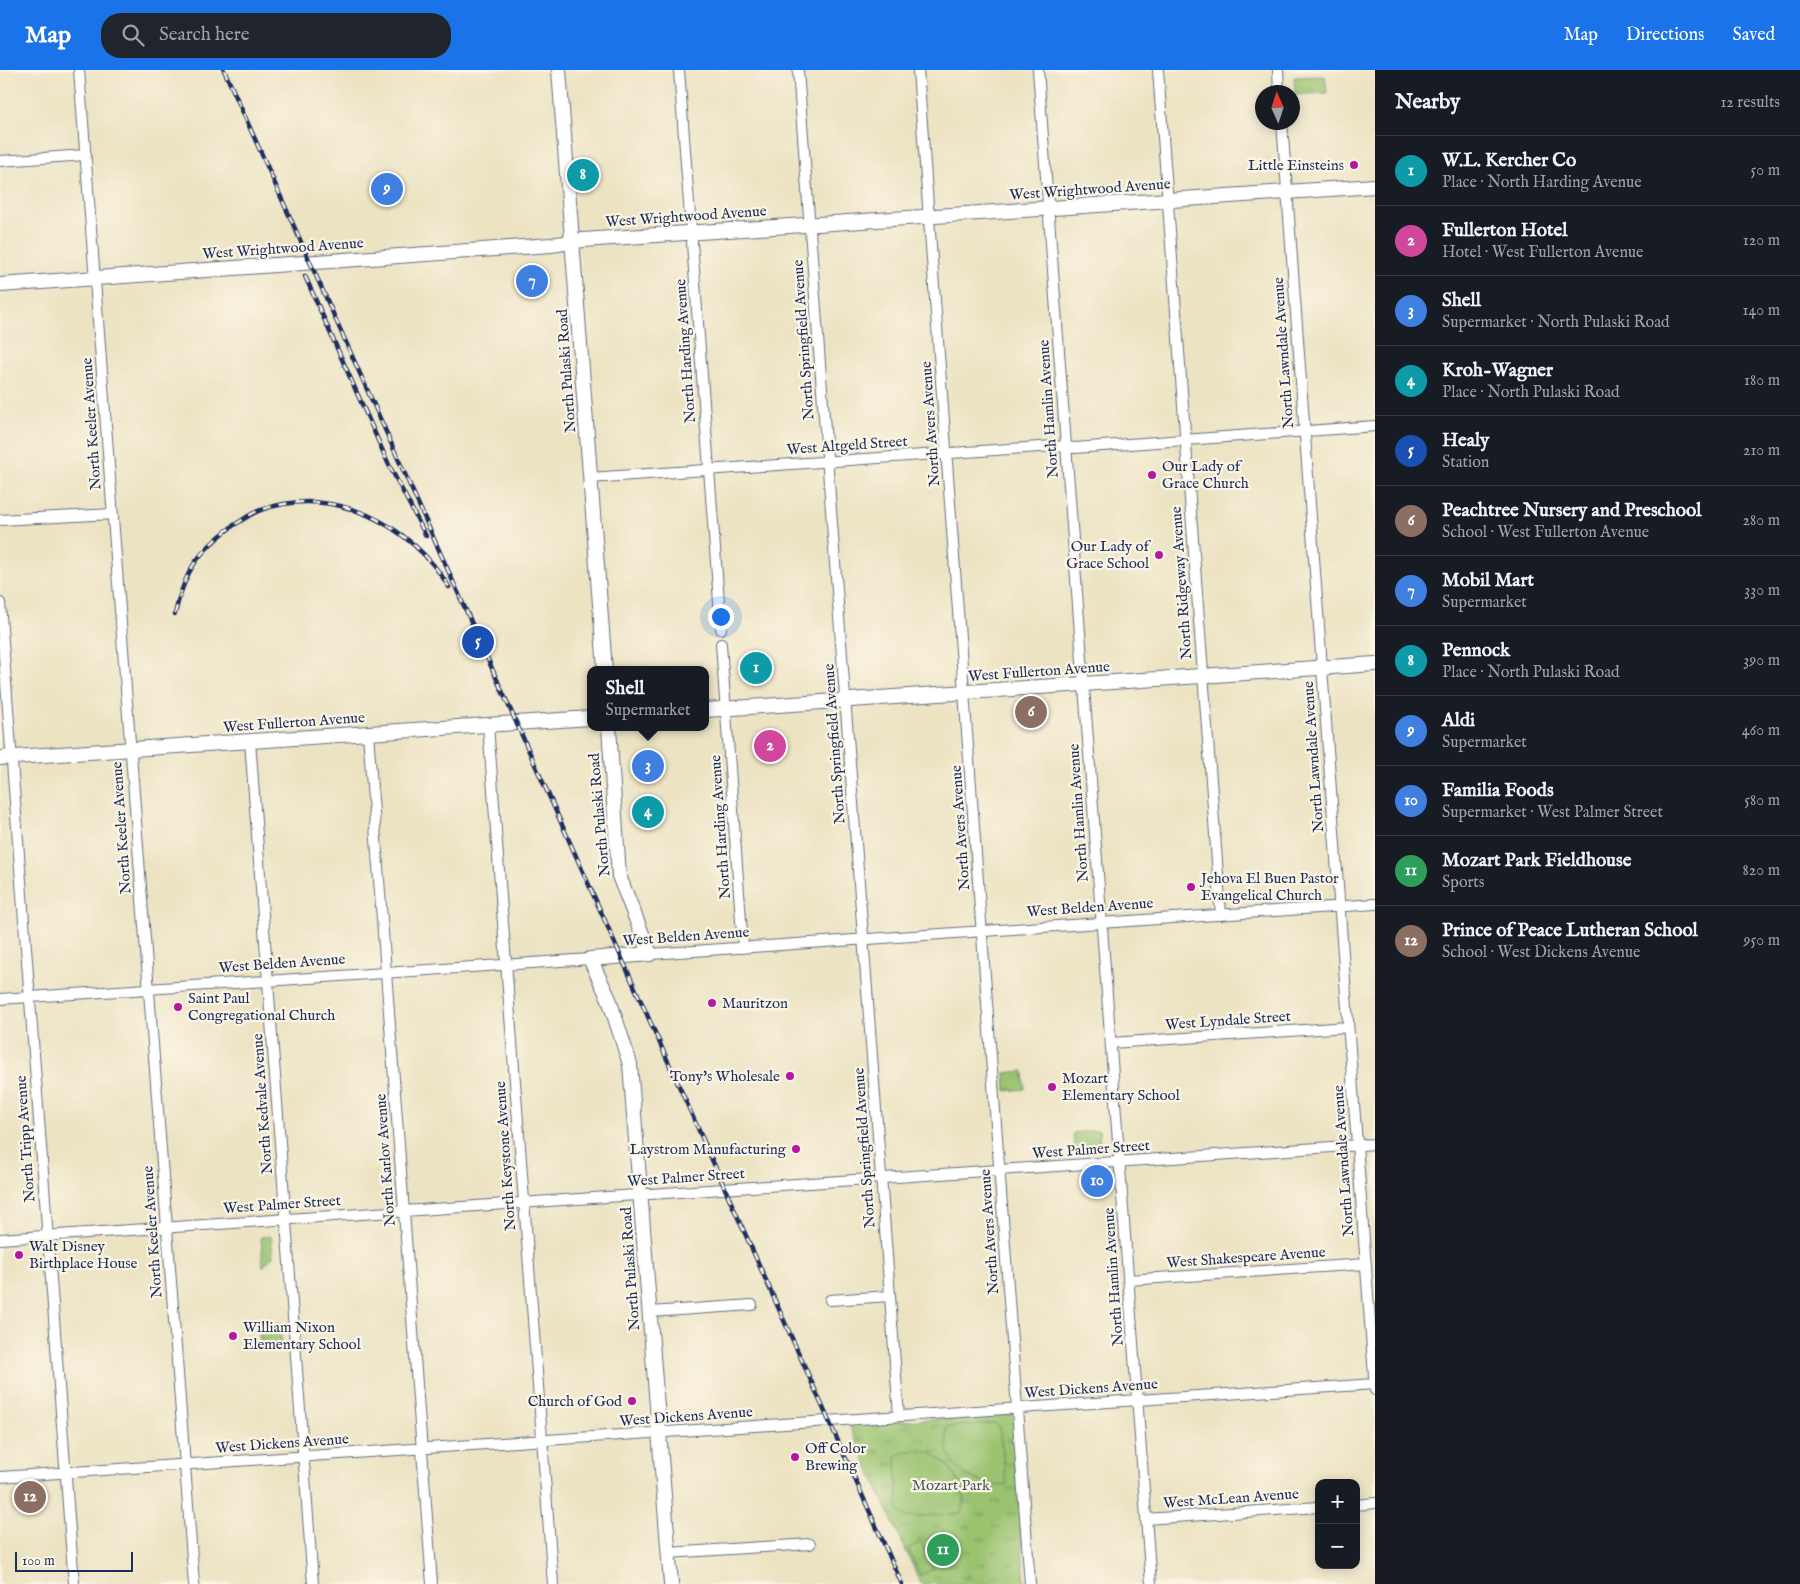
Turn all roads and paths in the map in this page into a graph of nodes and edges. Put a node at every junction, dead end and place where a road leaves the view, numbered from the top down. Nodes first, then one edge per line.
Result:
1 (79, 70) edge
2 (559, 70) edge
3 (679, 70) edge
4 (798, 70) edge
5 (918, 70) edge
6 (1038, 70) edge
7 (1158, 70) edge
8 (1278, 70) edge
9 (1279, 85) edge
10 (1282, 130) edge
11 (86, 155) junction
12 (0, 161) edge
13 (1375, 186) edge
14 (1286, 192) junction
15 (1168, 200) junction
16 (1048, 208) junction
17 (929, 216) junction
18 (810, 224) junction
19 (691, 232) junction
20 (572, 242) junction
21 (95, 278) junction
22 (0, 285) edge
23 (1375, 426) edge
24 (1304, 431) junction
25 (1185, 440) junction
26 (1066, 447) junction
27 (947, 453) junction
28 (827, 462) junction
29 (709, 470) junction
30 (590, 478) junction
31 (113, 514) junction
32 (0, 520) edge
33 (0, 603) edge
34 (721, 629) dead end
35 (721, 644) dead end
36 (1375, 664) edge
37 (605, 666) edge
38 (1321, 668) junction
39 (1202, 676) junction
40 (1084, 684) junction
41 (964, 692) junction
42 (846, 701) junction
43 (726, 709) junction
44 (709, 710) edge
45 (587, 718) edge
46 (488, 725) junction
47 (608, 731) edge
48 (368, 733) junction
49 (250, 741) junction
50 (130, 750) junction
51 (6, 758) edge
52 (1375, 904) edge
53 (1339, 907) junction
54 (1221, 915) junction
55 (1102, 923) junction
56 (982, 931) junction
57 (863, 939) junction
58 (743, 948) junction
59 (650, 954) junction
60 (590, 959) junction
61 (506, 964) junction
62 (386, 972) junction
63 (268, 980) junction
64 (148, 988) junction
65 (30, 997) junction
66 (0, 999) edge
67 (1348, 1027) junction
68 (1111, 1043) junction
69 (1375, 1144) edge
70 (1357, 1145) junction
71 (1119, 1162) junction
72 (1000, 1170) junction
73 (881, 1178) junction
74 (641, 1195) junction
75 (524, 1203) junction
76 (404, 1211) junction
77 (286, 1219) junction
78 (167, 1228) junction
79 (48, 1236) junction
80 (0, 1239) edge
81 (1366, 1264) junction
82 (1128, 1280) junction
83 (890, 1296) junction
84 (830, 1300) dead end
85 (752, 1305) dead end
86 (650, 1312) junction
87 (1375, 1384) edge
88 (1375, 1390) edge
89 (1137, 1400) junction
90 (1017, 1408) junction
91 (899, 1416) junction
92 (659, 1433) junction
93 (542, 1441) junction
94 (422, 1449) junction
95 (304, 1457) junction
96 (184, 1465) junction
97 (65, 1473) junction
98 (0, 1478) edge
99 (1375, 1503) edge
100 (1360, 1504) edge
101 (1315, 1507) edge
102 (1146, 1519) junction
103 (810, 1544) dead end
104 (668, 1553) junction
105 (74, 1584) edge
106 (194, 1584) edge
107 (313, 1584) edge
108 (432, 1584) edge
109 (552, 1584) edge
110 (671, 1584) edge
111 (1030, 1584) edge
112 (1151, 1584) edge

1 - 11 street, North Keeler Avenue
2 - 20 main road, North Pulaski Road
3 - 19 street, North Harding Avenue
4 - 18 street, North Springfield Avenue
5 - 17 street, North Avers Avenue
6 - 16 street, North Hamlin Avenue
7 - 15 street, North Ridgeway Avenue
8 - 9 street
10 - 14 street, North Lawndale Avenue
11 - 12 street
11 - 21 street, North Keeler Avenue
13 - 14 main road, West Wrightwood Avenue
14 - 15 main road, West Wrightwood Avenue
14 - 24 street, North Lawndale Avenue
15 - 16 main road, West Wrightwood Avenue
15 - 25 street, North Ridgeway Avenue
16 - 17 main road, West Wrightwood Avenue
16 - 26 street, North Hamlin Avenue
17 - 18 main road, West Wrightwood Avenue
17 - 27 street, North Avers Avenue
18 - 19 main road, West Wrightwood Avenue
18 - 28 street, North Springfield Avenue
19 - 20 main road, West Wrightwood Avenue
19 - 29 street, North Harding Avenue
20 - 21 main road, West Wrightwood Avenue
20 - 30 main road, North Pulaski Road
21 - 22 main road, West Wrightwood Avenue
21 - 31 street, North Keeler Avenue
23 - 24 street, West Altgeld Street
24 - 25 street, West Altgeld Street
24 - 38 street, North Lawndale Avenue
25 - 26 street, West Altgeld Street
25 - 39 street, North Ridgeway Avenue
26 - 27 street, West Altgeld Street
26 - 40 street, North Hamlin Avenue
27 - 28 street, West Altgeld Street
27 - 41 street, North Avers Avenue
28 - 29 street, West Altgeld Street
28 - 42 street, North Springfield Avenue
29 - 30 street, West Altgeld Street
29 - 34 street, North Harding Avenue
30 - 37 main road, North Pulaski Road
31 - 32 street
31 - 50 street, North Keeler Avenue
33 - 51 street, North Tripp Avenue
35 - 43 street, North Harding Avenue
36 - 38 main road, West Fullerton Avenue
38 - 39 main road, West Fullerton Avenue
38 - 53 street, North Lawndale Avenue
39 - 40 main road, West Fullerton Avenue
39 - 54 street, North Ridgeway Avenue
40 - 41 main road, West Fullerton Avenue
40 - 55 street, North Hamlin Avenue
41 - 42 main road, West Fullerton Avenue
41 - 56 street, North Avers Avenue
42 - 43 main road, West Fullerton Avenue
42 - 57 street, North Springfield Avenue
43 - 44 main road, West Fullerton Avenue
43 - 58 street, North Harding Avenue
45 - 46 main road, West Fullerton Avenue
46 - 48 main road, West Fullerton Avenue
46 - 61 street, North Keystone Avenue
47 - 59 main road, North Pulaski Road
48 - 49 main road, West Fullerton Avenue
48 - 62 street, North Karlov Avenue
49 - 50 main road, West Fullerton Avenue
49 - 63 street, North Kedvale Avenue
50 - 51 main road, West Fullerton Avenue
50 - 64 street, North Keeler Avenue
51 - 65 street, North Tripp Avenue
52 - 53 street, West Belden Avenue
53 - 54 street, West Belden Avenue
53 - 67 street, North Lawndale Avenue
54 - 55 street, West Belden Avenue
55 - 56 street, West Belden Avenue
55 - 68 street, North Hamlin Avenue
56 - 57 street, West Belden Avenue
56 - 72 street, North Avers Avenue
57 - 58 street, West Belden Avenue
57 - 73 street, North Springfield Avenue
58 - 59 street, West Belden Avenue
59 - 60 main road, West Belden Avenue
60 - 61 street, West Belden Avenue
60 - 74 main road, North Pulaski Road
61 - 62 street, West Belden Avenue
61 - 75 street, North Keystone Avenue
62 - 63 street, West Belden Avenue
62 - 76 street, North Karlov Avenue
63 - 64 street, West Belden Avenue
63 - 77 street, North Kedvale Avenue
64 - 65 street, West Belden Avenue
64 - 78 street, North Keeler Avenue
65 - 66 street, West Belden Avenue
65 - 79 street, North Tripp Avenue
67 - 68 street, West Lyndale Street
67 - 70 street, North Lawndale Avenue
68 - 71 street, North Hamlin Avenue
69 - 70 street, West Palmer Street
70 - 71 street, West Palmer Street
70 - 81 street, North Lawndale Avenue
71 - 72 street, West Palmer Street
71 - 82 street, North Hamlin Avenue
72 - 73 street, West Palmer Street
72 - 90 street, North Avers Avenue
73 - 74 street, West Palmer Street
73 - 83 street, North Springfield Avenue
74 - 75 street, West Palmer Street
74 - 86 main road, North Pulaski Road
75 - 76 street, West Palmer Street
75 - 93 street, North Keystone Avenue
76 - 77 street, West Palmer Street
76 - 94 street, North Karlov Avenue
77 - 78 street, West Palmer Street
77 - 95 street, North Kedvale Avenue
78 - 79 street, West Palmer Street
78 - 96 street, North Keeler Avenue
79 - 80 street, West Palmer Street
79 - 97 street, North Tripp Avenue
81 - 82 street, West Shakespeare Avenue
81 - 87 street, North Lawndale Avenue
82 - 89 street, North Hamlin Avenue
83 - 84 street
83 - 91 street, North Springfield Avenue
85 - 86 street
86 - 92 main road, North Pulaski Road
87 - 88 street, North Lawndale Avenue
87 - 89 street, West Dickens Avenue
89 - 90 street, West Dickens Avenue
89 - 102 street, North Hamlin Avenue
90 - 91 street, West Dickens Avenue
90 - 111 street, North Avers Avenue
91 - 92 street, West Dickens Avenue
92 - 93 street, West Dickens Avenue
92 - 104 main road, North Pulaski Road
93 - 94 street, West Dickens Avenue
93 - 109 street, North Keystone Avenue
94 - 95 street, West Dickens Avenue
94 - 108 street, North Karlov Avenue
95 - 96 street, West Dickens Avenue
95 - 107 street, North Kedvale Avenue
96 - 97 street, West Dickens Avenue
96 - 106 street, North Keeler Avenue
97 - 98 street, West Dickens Avenue
97 - 105 street, North Tripp Avenue
99 - 100 street
101 - 102 street, West McLean Avenue
102 - 112 street, North Hamlin Avenue
103 - 104 street
104 - 110 main road, North Pulaski Road

